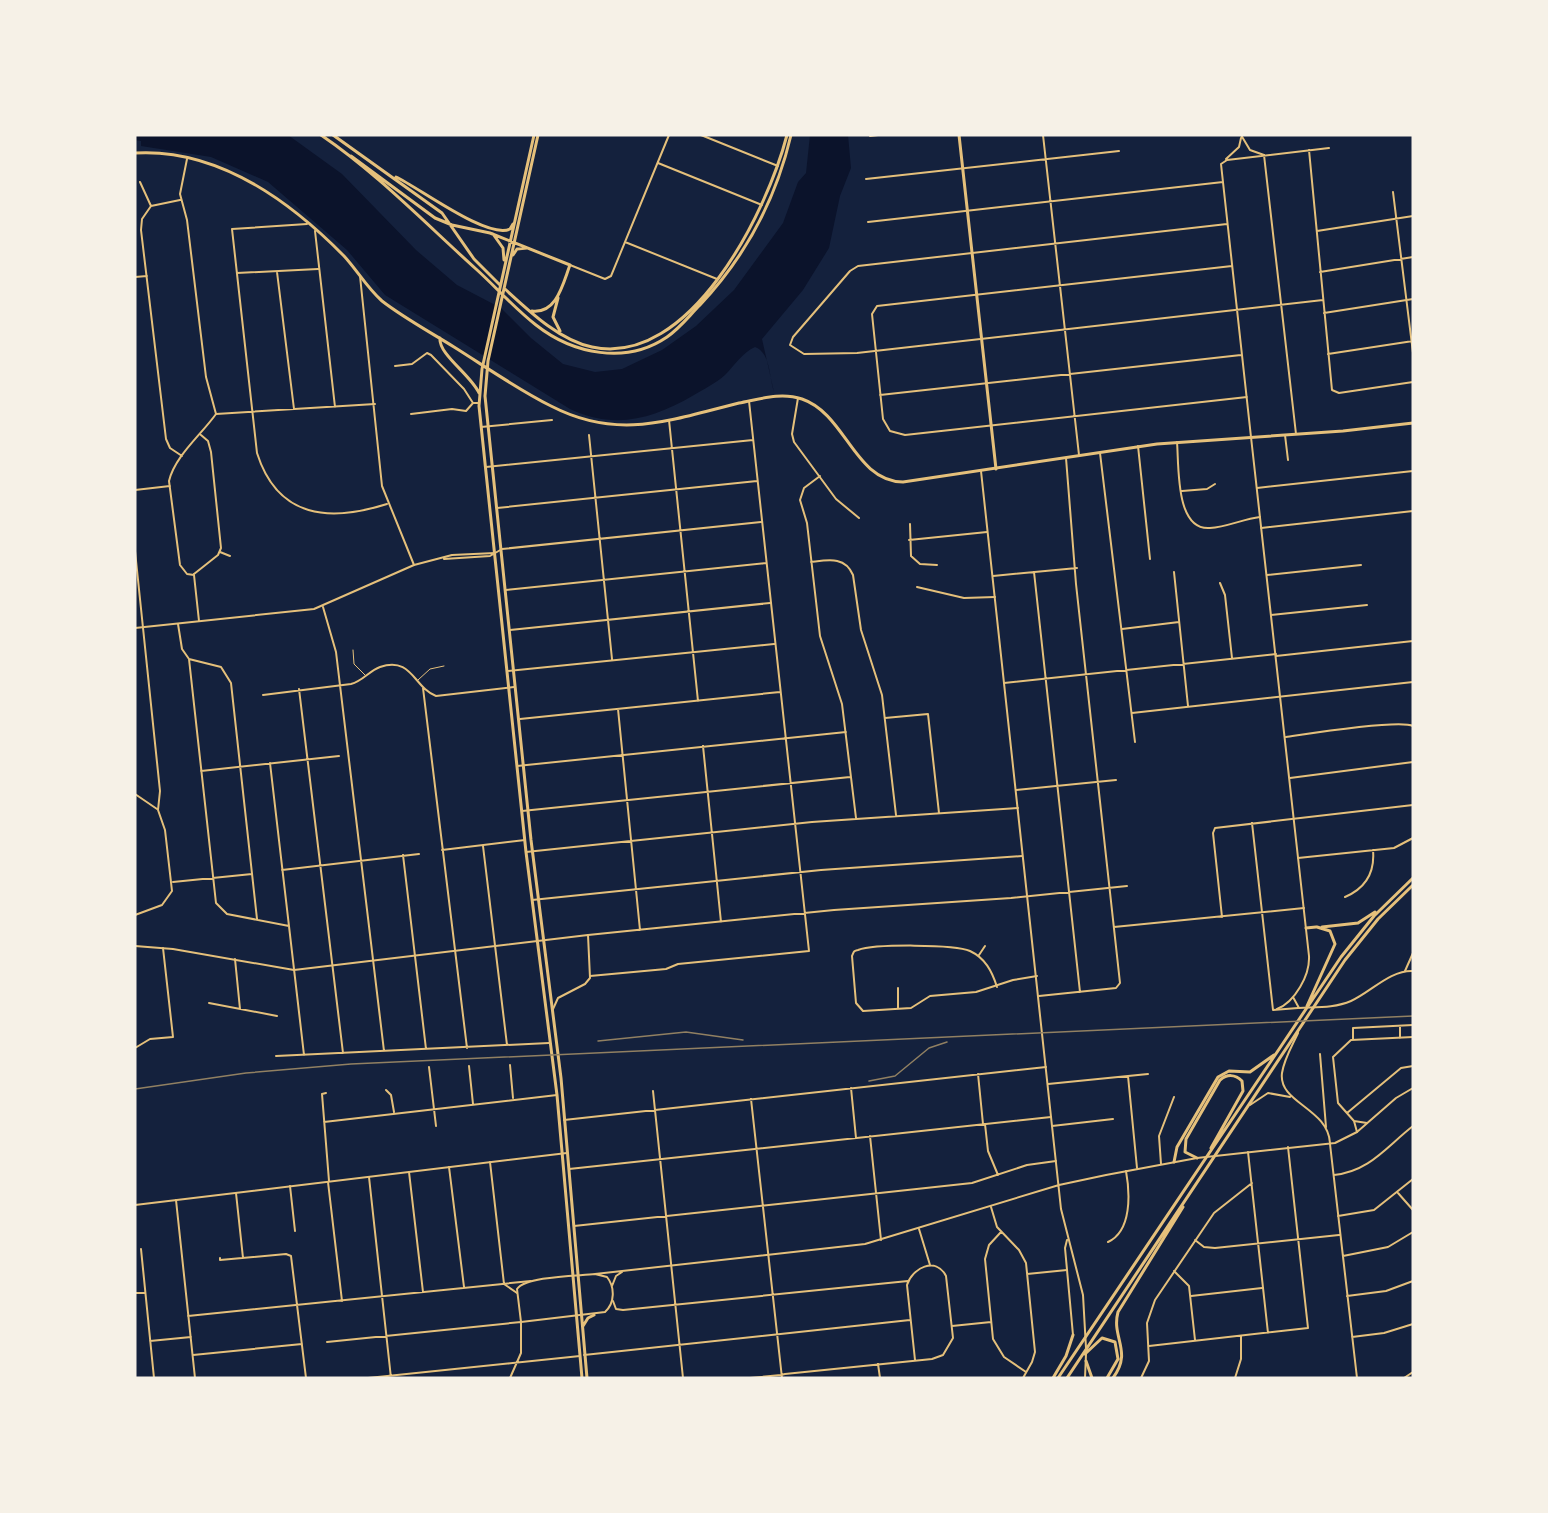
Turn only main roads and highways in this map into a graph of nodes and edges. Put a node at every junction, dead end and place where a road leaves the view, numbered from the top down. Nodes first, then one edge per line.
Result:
1 (321, 135) edge
2 (333, 135) edge
3 (536, 135) edge
4 (787, 135) edge
5 (792, 135) edge
6 (959, 135) edge
7 (342, 150) junction
8 (135, 153) edge
9 (387, 172) junction
10 (520, 212) junction
11 (490, 232) junction
12 (513, 241) junction
13 (532, 248) junction
14 (504, 271) junction
15 (508, 274) junction
16 (558, 294) junction
17 (528, 310) junction
18 (566, 336) junction
19 (440, 338) junction
20 (482, 369) junction
21 (469, 376) junction
22 (479, 396) junction
23 (1413, 423) edge
24 (996, 469) junction
25 (1413, 878) edge
26 (1413, 885) edge
27 (1392, 897) junction
28 (1317, 927) junction
29 (1306, 928) road end
30 (1309, 1002) junction
31 (1277, 1052) junction
32 (1212, 1149) junction
33 (565, 1154) junction
34 (1197, 1158) road end
35 (1174, 1162) road end
36 (1208, 1166) junction
37 (594, 1315) road end
38 (578, 1316) junction
39 (582, 1334) junction
40 (1073, 1335) road end
41 (582, 1355) junction
42 (1086, 1361) road end
43 (1071, 1372) junction
44 (584, 1378) edge
45 (1053, 1378) edge
46 (1058, 1378) edge
47 (1067, 1378) edge
48 (1092, 1378) edge
49 (1107, 1378) edge
50 (1113, 1378) edge

1 - 7 main road
2 - 9 main road
3 - 10 main road
4 - 18 main road
5 - 7 main road
6 - 24 main road
7 - 11 main road
8 - 19 main road
9 - 10 main road
9 - 17 main road
10 - 12 main road
11 - 12 main road
11 - 14 main road
12 - 13 main road
12 - 14 main road
12 - 15 main road
13 - 15 main road
13 - 16 main road
14 - 20 main road
15 - 33 main road
16 - 17 main road
16 - 18 main road
17 - 18 main road
19 - 21 main road
19 - 24 main road
20 - 21 main road
20 - 22 main road
21 - 22 main road
22 - 33 main road
23 - 24 main road
25 - 27 main road
26 - 36 main road
27 - 28 main road
27 - 30 main road
28 - 29 main road
28 - 30 main road
30 - 31 main road
31 - 32 main road
31 - 35 main road
32 - 34 main road
32 - 46 main road
33 - 38 main road
33 - 38 main road
36 - 43 main road
36 - 50 main road
37 - 39 main road
38 - 39 main road
38 - 41 main road
39 - 41 main road
40 - 45 main road
41 - 44 main road
42 - 48 main road
43 - 47 main road
43 - 49 main road

